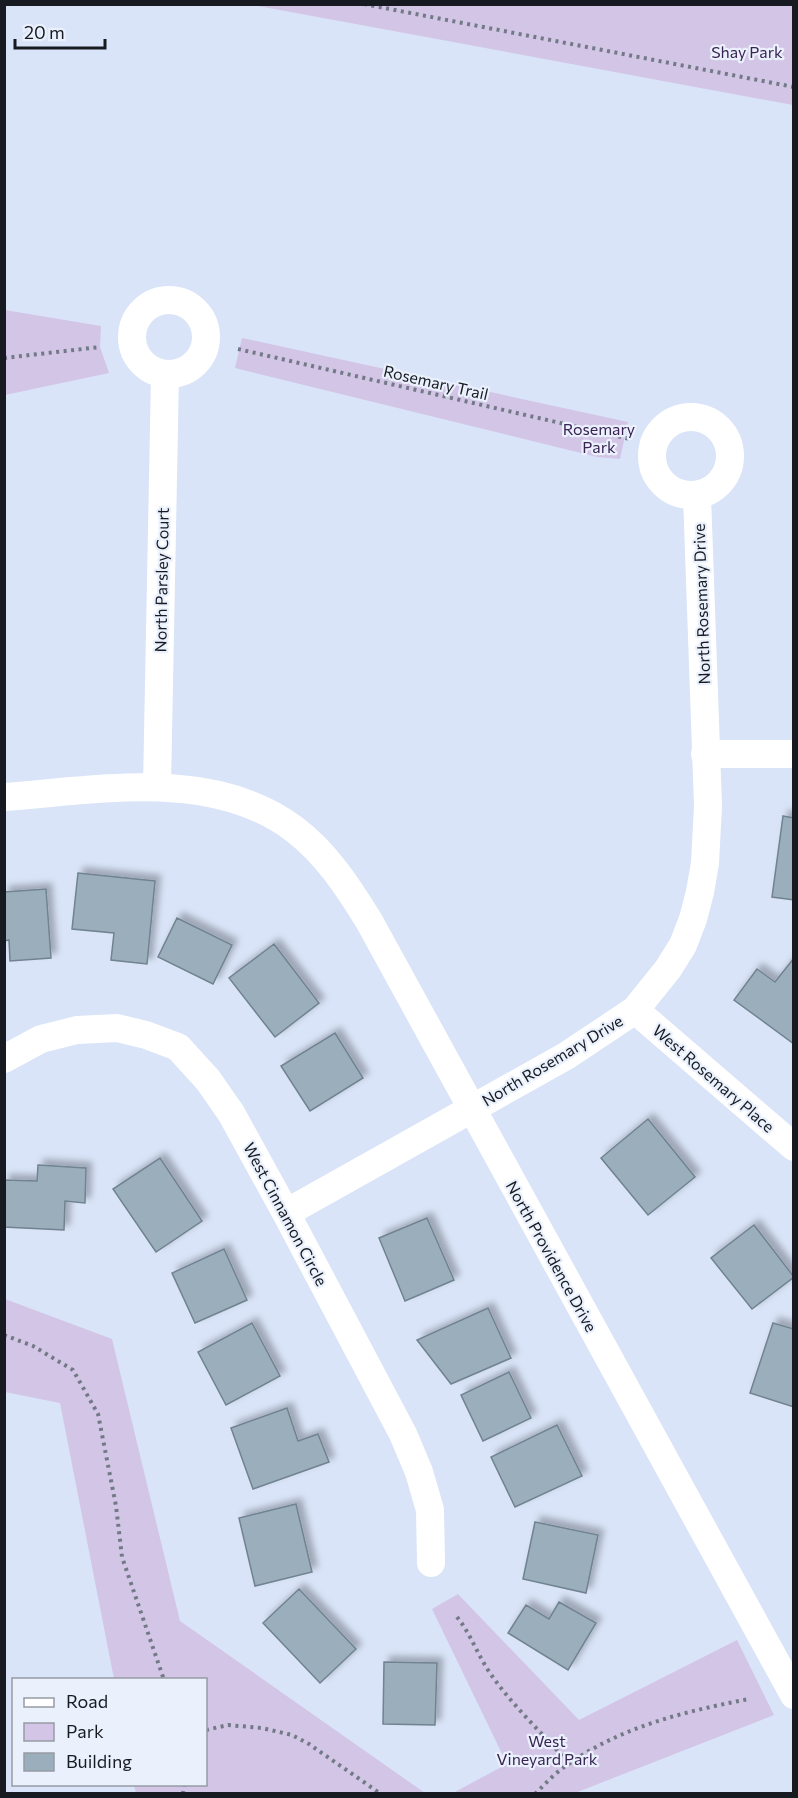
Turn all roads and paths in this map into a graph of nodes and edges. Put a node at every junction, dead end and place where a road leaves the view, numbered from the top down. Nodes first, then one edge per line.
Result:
1 (364, 4) edge
2 (794, 87) edge
3 (100, 347) dead end
4 (238, 349) dead end
5 (4, 358) edge
6 (165, 374) dead end
7 (630, 439) dead end
8 (697, 496) dead end
9 (705, 754) junction
10 (794, 754) edge
11 (156, 787) junction
12 (4, 796) edge
13 (635, 1010) junction
14 (4, 1059) edge
15 (472, 1108) junction
16 (794, 1146) edge
17 (286, 1213) junction
18 (4, 1335) edge
19 (431, 1563) dead end
20 (457, 1617) dead end
21 (163, 1678) edge
22 (794, 1695) edge
23 (749, 1699) dead end
24 (207, 1730) edge
25 (568, 1763) junction
26 (381, 1794) edge
27 (535, 1794) edge

1 - 2 path
3 - 5 path
4 - 7 path, Rosemary Trail
6 - 11 street, North Parsley Court
8 - 9 street, North Rosemary Drive
9 - 10 street
9 - 13 street, North Rosemary Drive
11 - 12 street, North Providence Drive
11 - 15 street, North Providence Drive
13 - 15 street, North Rosemary Drive
13 - 16 street, West Rosemary Place
14 - 17 street, West Cinnamon Circle
15 - 17 street, North Rosemary Drive
15 - 22 street, North Providence Drive
17 - 19 street, West Cinnamon Circle
18 - 21 path
20 - 25 path
23 - 25 path
24 - 26 path
25 - 27 path

